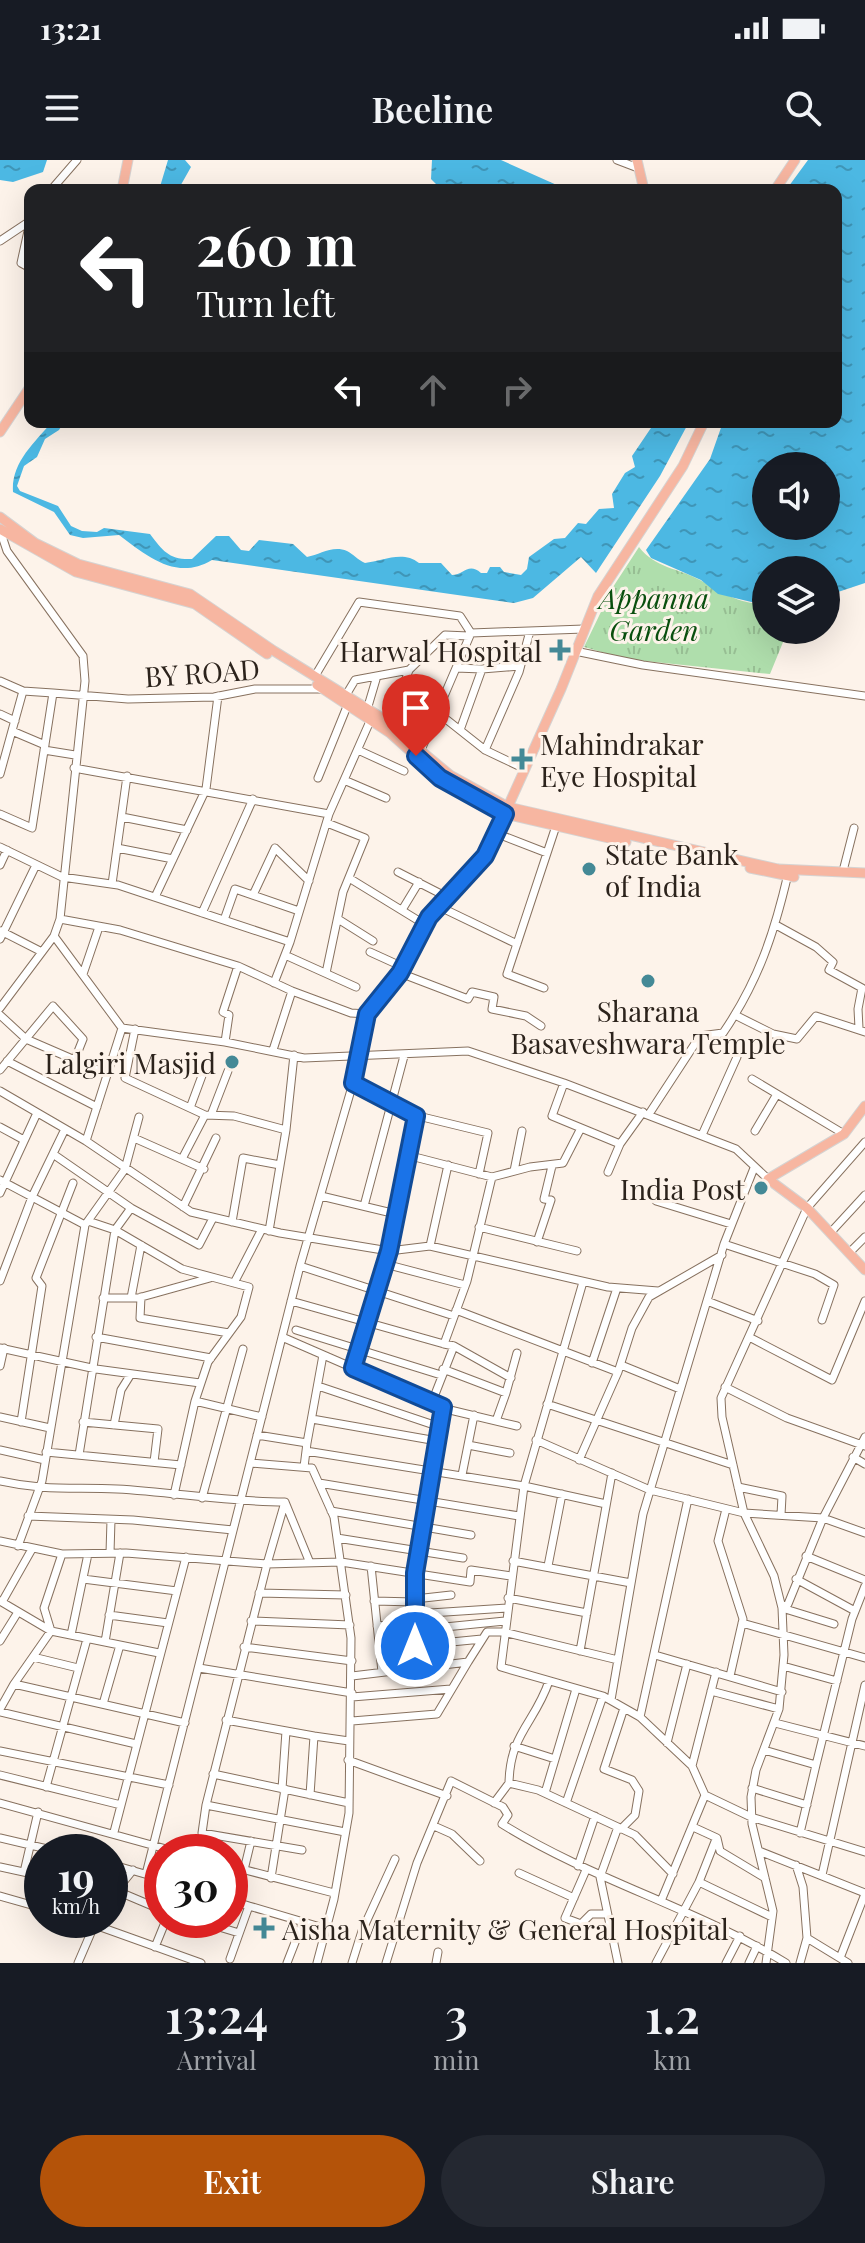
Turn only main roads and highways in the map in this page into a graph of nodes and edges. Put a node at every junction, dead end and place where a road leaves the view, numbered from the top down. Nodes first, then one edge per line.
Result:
1 (128, 160) edge
2 (795, 160) edge
3 (638, 164) edge
4 (123, 184) edge
5 (643, 184) edge
6 (779, 184) edge
7 (24, 396) edge
8 (701, 428) edge
9 (0, 432) edge
10 (0, 517) edge
11 (0, 530) edge
12 (347, 700) junction
13 (368, 714) junction
14 (506, 810) junction
15 (788, 874) junction
16 (865, 876) edge
17 (865, 1105) edge
18 (865, 1270) edge

1 - 4 main road
2 - 6 main road
3 - 5 main road
7 - 9 main road
8 - 14 main road
10 - 12 main road
11 - 12 main road
12 - 13 main road
13 - 14 main road
13 - 14 main road
14 - 15 main road
14 - 15 main road
15 - 16 main road
15 - 16 main road
17 - 18 main road

